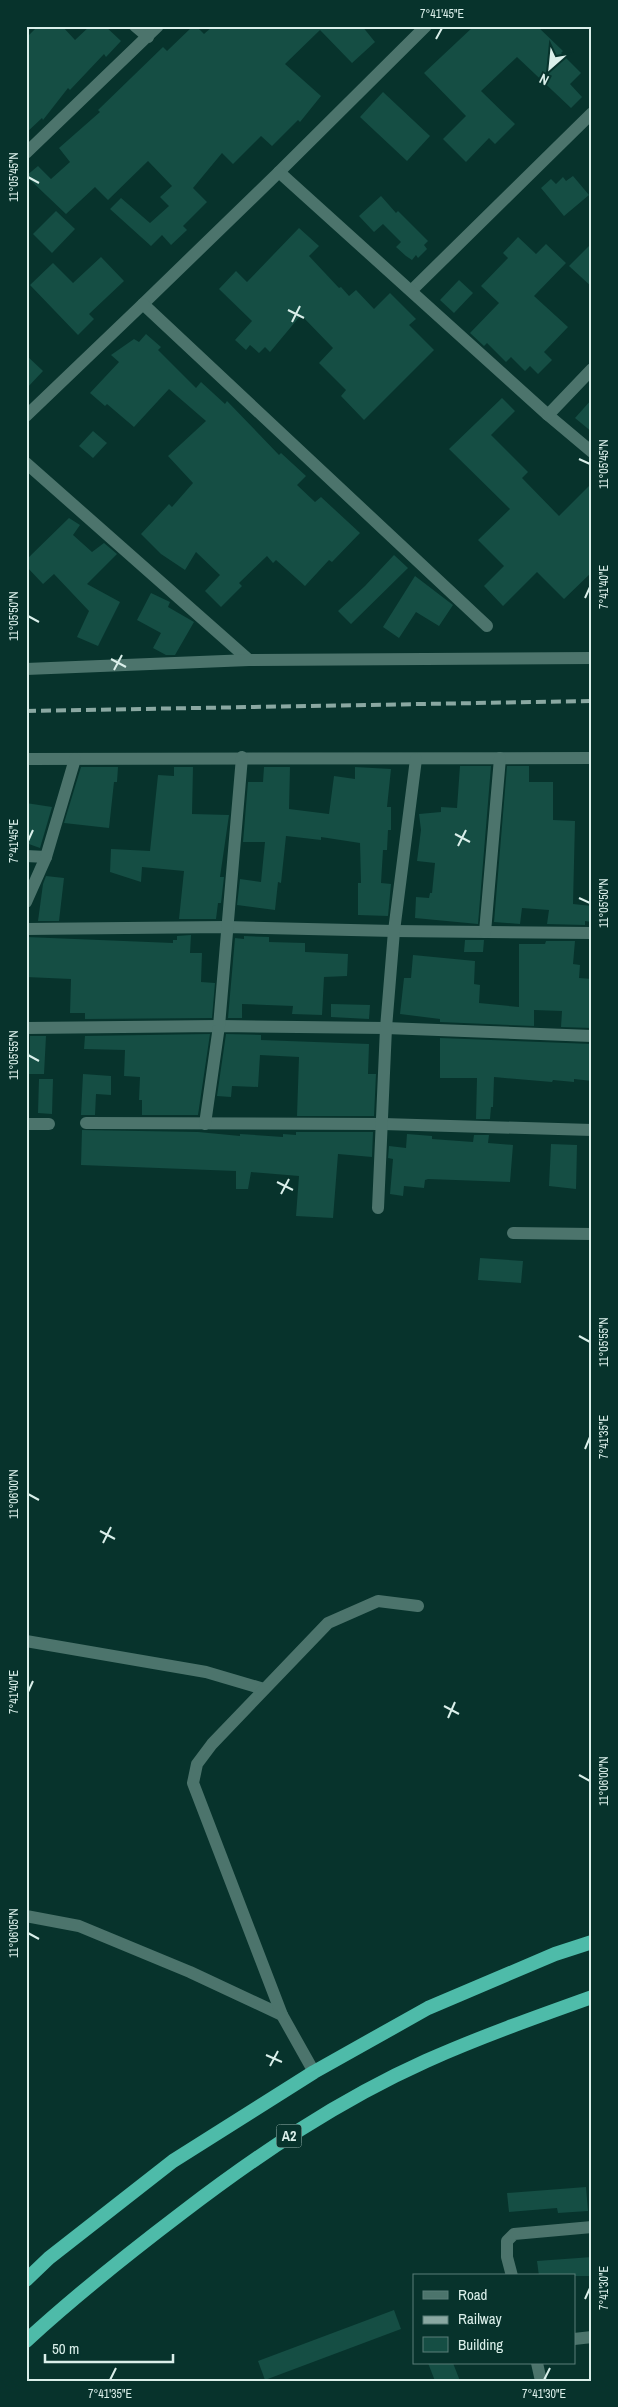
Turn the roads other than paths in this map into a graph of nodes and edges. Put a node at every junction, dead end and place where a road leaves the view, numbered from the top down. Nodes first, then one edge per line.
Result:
1 (135, 26) edge
2 (158, 26) edge
3 (426, 26) edge
4 (148, 37) junction
5 (592, 113) edge
6 (26, 153) edge
7 (279, 172) junction
8 (412, 290) junction
9 (143, 304) junction
10 (592, 369) edge
11 (548, 415) junction
12 (26, 416) edge
13 (592, 452) edge
14 (26, 463) edge
15 (487, 626) dead end
16 (592, 658) edge
17 (249, 660) junction
18 (26, 669) edge
19 (242, 757) junction
20 (500, 758) junction
21 (592, 758) edge
22 (26, 759) edge
23 (75, 759) junction
24 (416, 759) junction
25 (26, 856) edge
26 (46, 857) junction
27 (26, 902) edge
28 (226, 926) junction
29 (26, 929) edge
30 (394, 931) junction
31 (485, 932) junction
32 (592, 933) edge
33 (219, 1026) junction
34 (26, 1028) edge
35 (386, 1028) junction
36 (592, 1036) edge
37 (26, 1124) edge
38 (49, 1124) dead end
39 (86, 1124) dead end
40 (205, 1124) junction
41 (383, 1124) junction
42 (592, 1130) edge
43 (378, 1208) dead end
44 (513, 1233) dead end
45 (592, 1234) edge
46 (418, 1606) dead end
47 (26, 1641) edge
48 (264, 1689) junction
49 (26, 1916) edge
50 (592, 1942) edge
51 (592, 1997) edge
52 (282, 2015) junction
53 (314, 2072) junction
54 (592, 2227) edge
55 (511, 2274) edge
56 (26, 2280) edge
57 (592, 2338) edge
58 (576, 2339) edge
59 (26, 2341) edge
60 (537, 2364) edge
61 (540, 2381) edge

1 - 4 street
2 - 4 street
3 - 7 street
4 - 6 street
5 - 8 street
7 - 8 street
7 - 9 street
8 - 11 street
9 - 12 street
9 - 15 street
10 - 11 street
11 - 13 street
14 - 17 street
16 - 17 street
17 - 18 street
19 - 23 street
19 - 24 street
19 - 28 street
20 - 21 street
20 - 24 street
20 - 31 street
22 - 23 street
23 - 26 street
24 - 30 street
25 - 26 street
26 - 27 street
28 - 29 street
28 - 30 street
28 - 33 street
30 - 31 street
30 - 35 street
31 - 32 street
33 - 34 street
33 - 35 street
33 - 40 street
35 - 36 street
35 - 41 street
37 - 38 street
39 - 40 street
40 - 41 street
41 - 42 street
41 - 43 street
44 - 45 street
46 - 48 street
47 - 48 street
48 - 52 street
49 - 52 street
50 - 53 highway
51 - 59 highway, A2
52 - 53 street
53 - 56 highway
54 - 55 street
57 - 58 street
60 - 61 street

